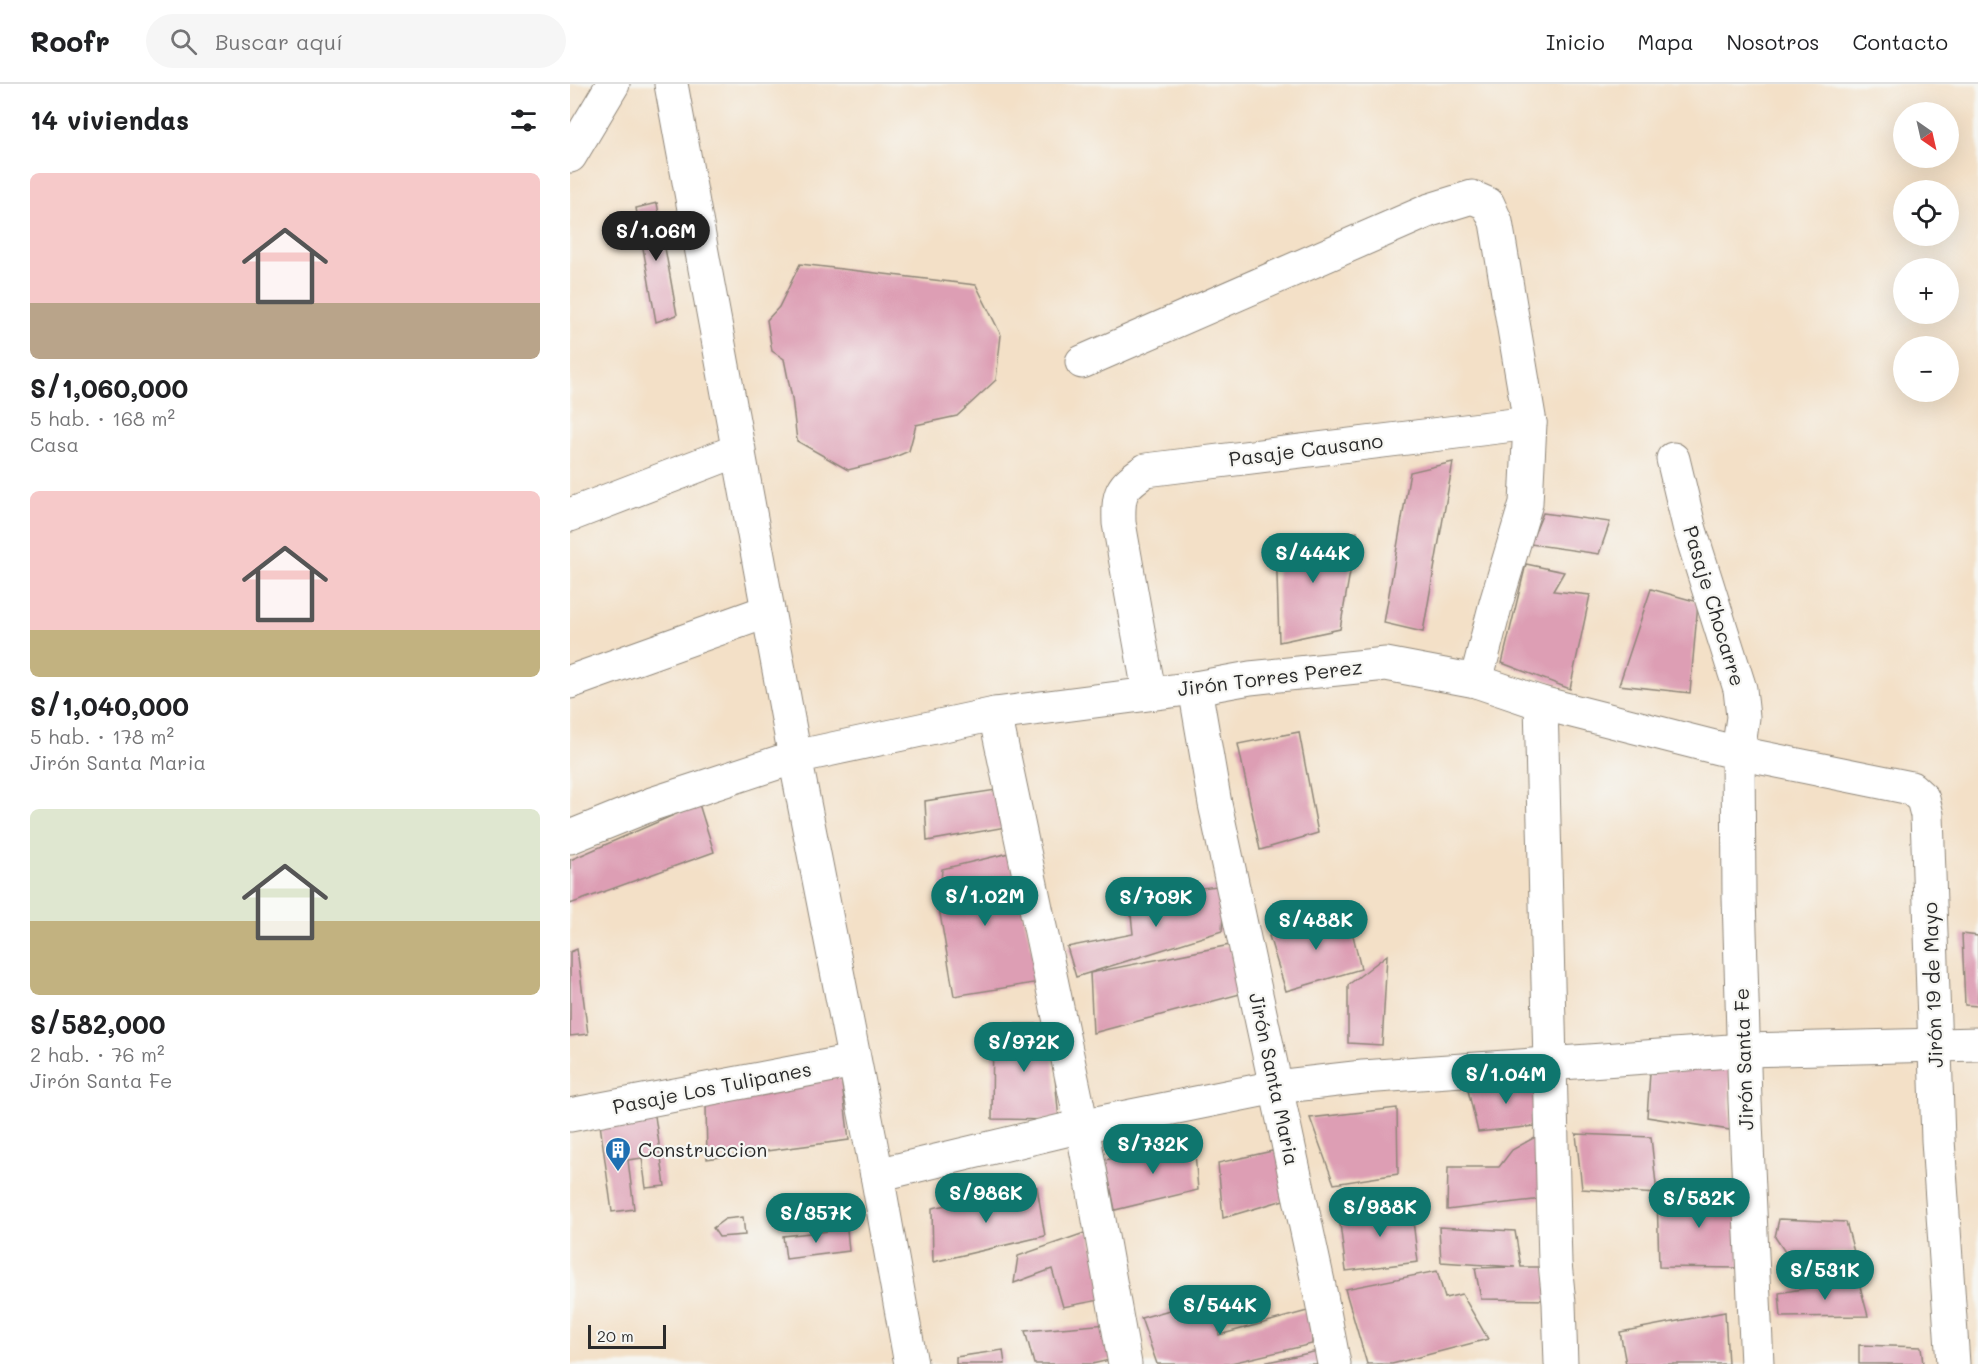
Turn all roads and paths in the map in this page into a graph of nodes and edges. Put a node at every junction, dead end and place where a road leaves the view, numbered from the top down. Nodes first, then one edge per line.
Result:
1 (613, 84) edge
2 (671, 84) edge
3 (570, 156) edge
4 (1082, 362) dead end
5 (1530, 423) junction
6 (739, 450) junction
7 (1673, 459) dead end
8 (570, 516) edge
9 (768, 611) junction
10 (1476, 681) junction
11 (570, 682) edge
12 (1195, 688) junction
13 (1149, 692) junction
14 (1541, 703) junction
15 (995, 714) junction
16 (1738, 753) junction
17 (795, 757) junction
18 (570, 837) edge
19 (1936, 1044) junction
20 (1978, 1044) edge
21 (1744, 1050) junction
22 (854, 1060) junction
23 (1550, 1064) junction
24 (1276, 1087) junction
25 (570, 1115) edge
26 (1082, 1126) junction
27 (877, 1175) junction
28 (911, 1364) edge
29 (1125, 1364) edge
30 (1334, 1364) edge
31 (1561, 1364) edge
32 (1757, 1364) edge
33 (1953, 1364) edge

1 - 3 street
2 - 6 street
4 - 5 street
5 - 10 street
5 - 13 street, Pasaje Causano
6 - 8 street
6 - 9 street
7 - 16 street, Pasaje Chocarre
9 - 11 street
9 - 17 street
10 - 12 street, Jirón Torres Perez
10 - 14 street, Jirón Torres Perez
12 - 13 street, Jirón Torres Perez
12 - 24 street, Jirón Santa Maria
13 - 15 street, Jirón Torres Perez
14 - 16 street, Jirón Torres Perez
14 - 23 street
15 - 17 street, Jirón Torres Perez
15 - 26 street
16 - 19 street, Jirón 19 de Mayo
16 - 21 street, Jirón Santa Fe
17 - 18 street, Jirón Torres Perez
17 - 22 street
19 - 20 street
19 - 21 street
19 - 33 street, Jirón 19 de Mayo
21 - 23 street
21 - 32 street, Jirón Santa Fe
22 - 25 street, Pasaje Los Tulipanes
22 - 27 street
23 - 24 street
23 - 31 street
24 - 26 street
24 - 30 street, Jirón Santa Maria
26 - 27 street
26 - 29 street
27 - 28 street

